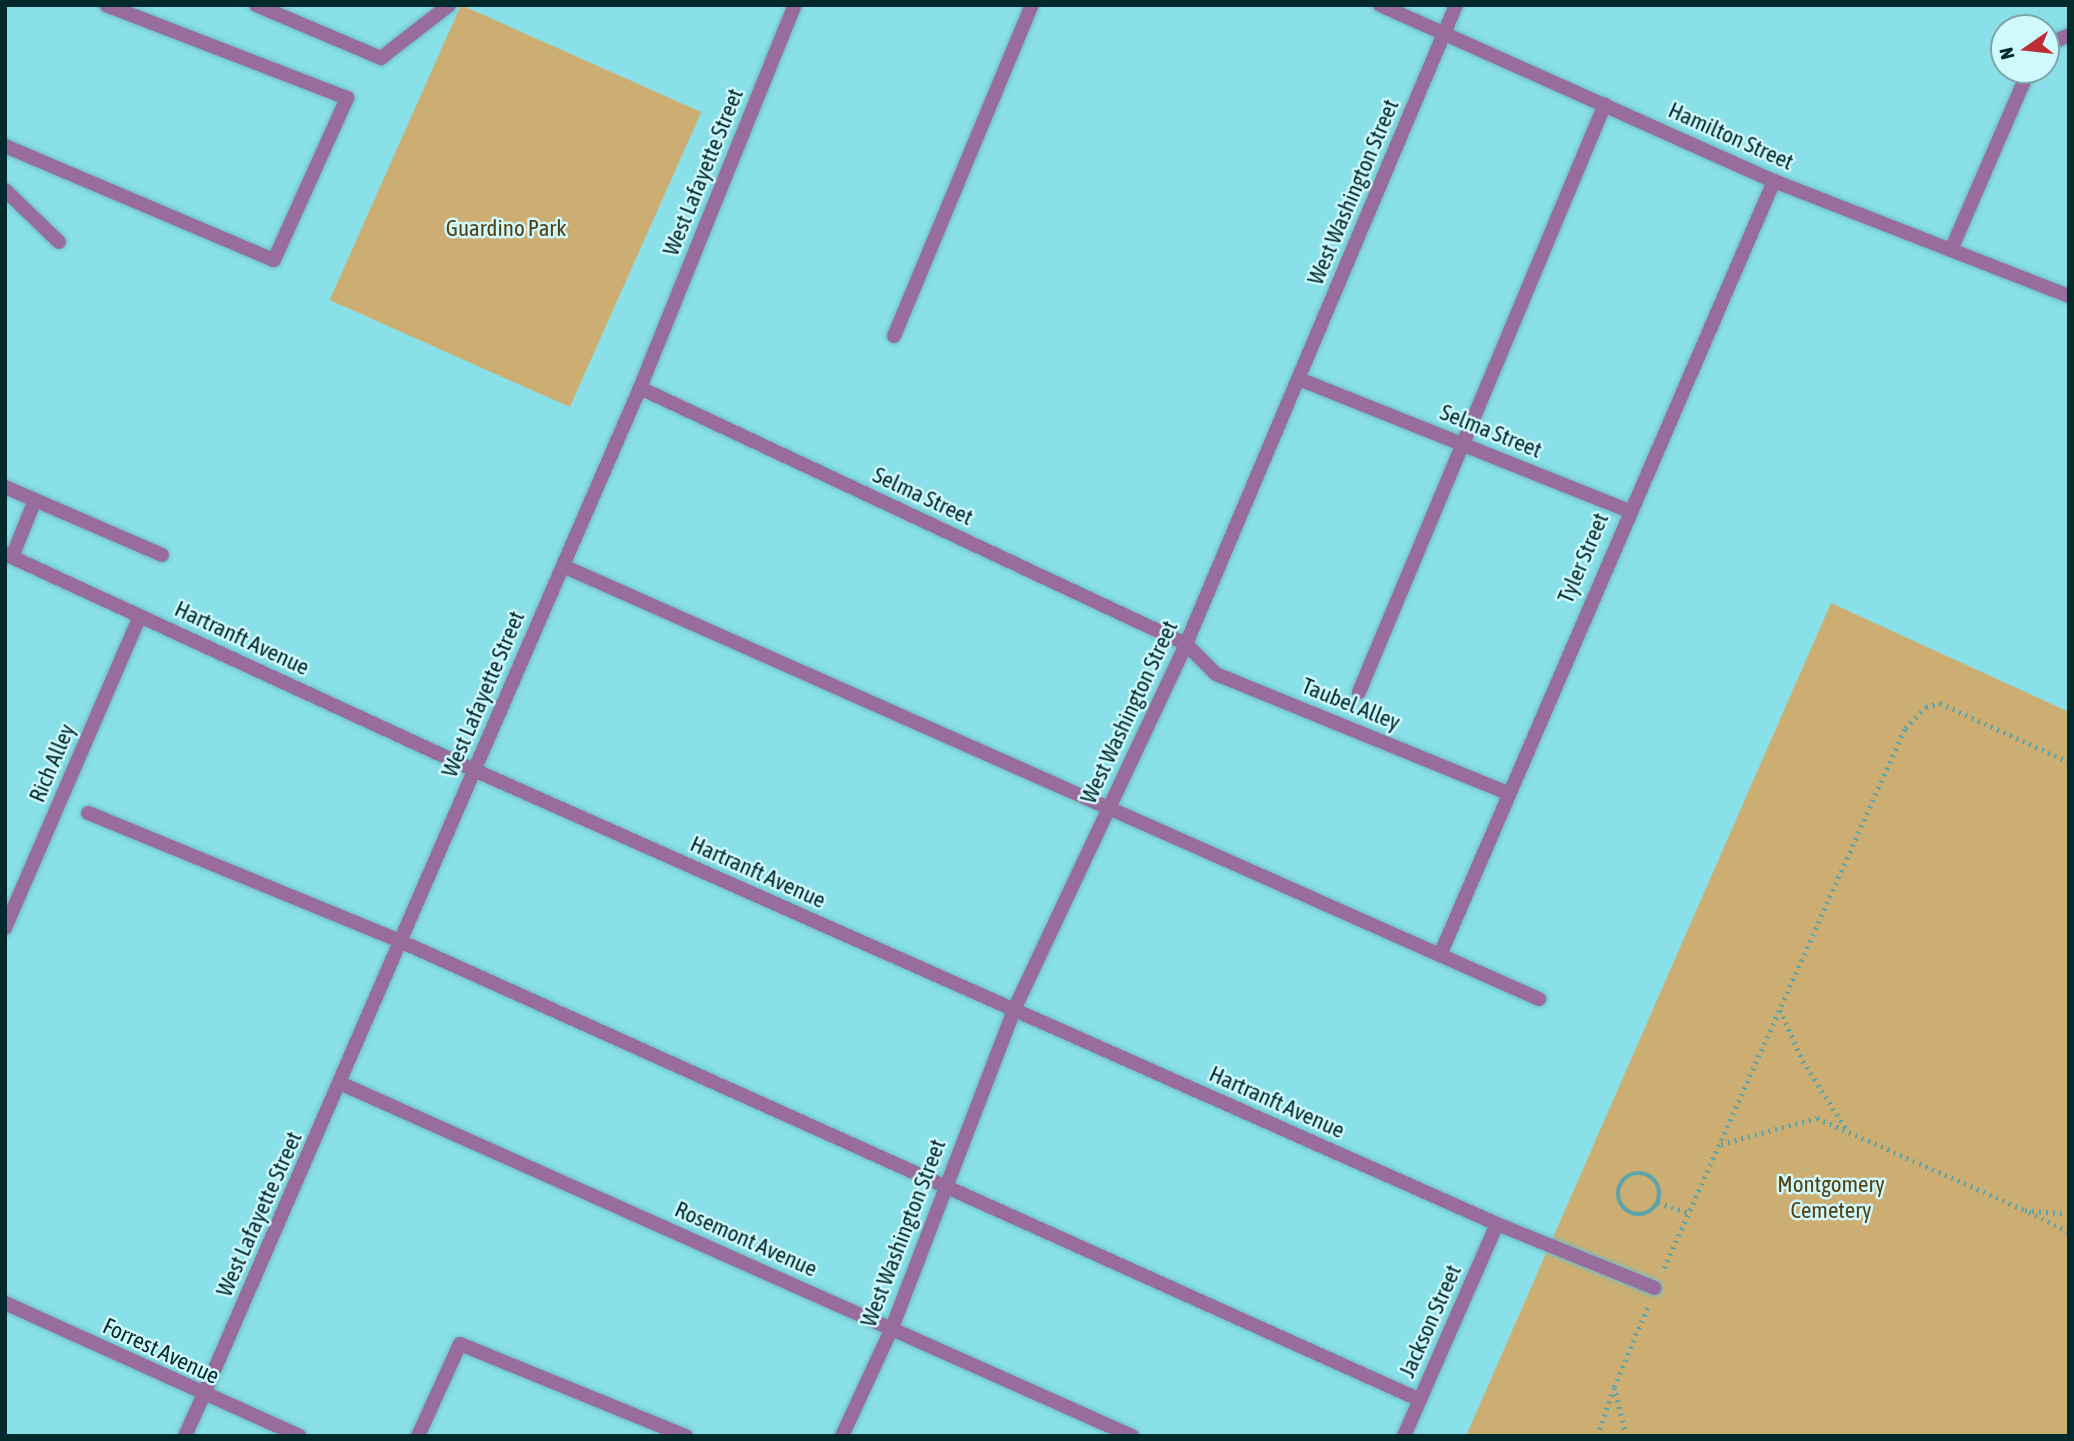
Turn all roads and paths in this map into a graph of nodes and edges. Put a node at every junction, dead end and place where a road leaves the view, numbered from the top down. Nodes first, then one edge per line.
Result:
1 (106, 5) edge
2 (256, 5) edge
3 (449, 5) edge
4 (795, 5) edge
5 (1032, 5) edge
6 (1380, 5) edge
7 (1456, 5) edge
8 (1445, 32) junction
9 (2023, 84) edge
10 (1605, 104) junction
11 (5, 146) edge
12 (1774, 181) junction
13 (5, 190) edge
14 (59, 243) dead end
15 (1951, 250) junction
16 (2069, 296) edge
17 (894, 336) dead end
18 (1299, 379) junction
19 (640, 388) junction
20 (1460, 444) junction
21 (5, 487) edge
22 (35, 500) junction
23 (1627, 510) junction
24 (9, 555) edge
25 (162, 555) dead end
26 (563, 566) junction
27 (140, 616) junction
28 (1186, 644) junction
29 (1359, 692) dead end
30 (2069, 762) edge
31 (474, 770) junction
32 (1508, 793) junction
33 (1109, 810) junction
34 (88, 813) dead end
35 (5, 928) edge
36 (401, 942) junction
37 (1440, 956) junction
38 (1539, 999) dead end
39 (1780, 1009) junction
40 (1013, 1012) junction
41 (342, 1084) junction
42 (1847, 1131) junction
43 (1720, 1144) junction
44 (947, 1184) junction
45 (1658, 1203) junction
46 (2025, 1210) junction
47 (1689, 1213) junction
48 (2069, 1214) edge
49 (1497, 1224) junction
50 (2069, 1232) edge
51 (1655, 1289) junction
52 (5, 1303) edge
53 (892, 1328) junction
54 (1614, 1387) junction
55 (203, 1396) junction
56 (1420, 1400) junction
57 (185, 1436) edge
58 (299, 1436) edge
59 (418, 1436) edge
60 (686, 1436) edge
61 (842, 1436) edge
62 (1132, 1436) edge
63 (1404, 1436) edge
64 (1597, 1436) edge
65 (1626, 1436) edge

1 - 11 street
2 - 3 street
4 - 19 street, West Lafayette Street
5 - 17 street
6 - 8 street, Hamilton Street
7 - 8 street, West Washington Street
8 - 10 street, Hamilton Street
8 - 18 street, West Washington Street
9 - 15 street
10 - 12 street, Hamilton Street
10 - 20 street
12 - 15 street, Hamilton Street
12 - 23 street, Tyler Street
13 - 14 street
15 - 16 street, Hamilton Street
18 - 20 street, Selma Street
18 - 28 street, West Washington Street
19 - 26 street, West Lafayette Street
19 - 28 street, Selma Street
20 - 23 street, Selma Street
20 - 29 street
21 - 22 street
22 - 24 street
22 - 25 street
23 - 32 street, Tyler Street
24 - 27 street, Hartranft Avenue
26 - 31 street, West Lafayette Street
26 - 33 street
27 - 31 street, Hartranft Avenue
27 - 35 street, Rich Alley
28 - 32 street, Taubel Alley
28 - 33 street, West Washington Street
30 - 39 path
31 - 36 street, West Lafayette Street
31 - 40 street, Hartranft Avenue
32 - 37 street, Tyler Street
33 - 37 street
33 - 40 street, West Washington Street
34 - 36 street
36 - 41 street, West Lafayette Street
36 - 44 street
37 - 38 street
39 - 42 path
39 - 43 path
40 - 44 street, West Washington Street
40 - 49 street, Hartranft Avenue
41 - 53 street, Rosemont Avenue
41 - 55 street, West Lafayette Street
42 - 43 path
42 - 46 path
43 - 47 path
44 - 53 street, West Washington Street
44 - 56 street
45 - 45 path
45 - 47 path
46 - 48 path
46 - 50 path
47 - 51 path
49 - 51 street, Hartranft Avenue
49 - 56 street, Jackson Street
51 - 54 path
52 - 55 street, Forrest Avenue
53 - 61 street, West Washington Street
53 - 62 street, Rosemont Avenue
54 - 64 path
54 - 65 path
55 - 57 street, West Lafayette Street
55 - 58 street, Forrest Avenue
56 - 63 street, Jackson Street
59 - 60 street

